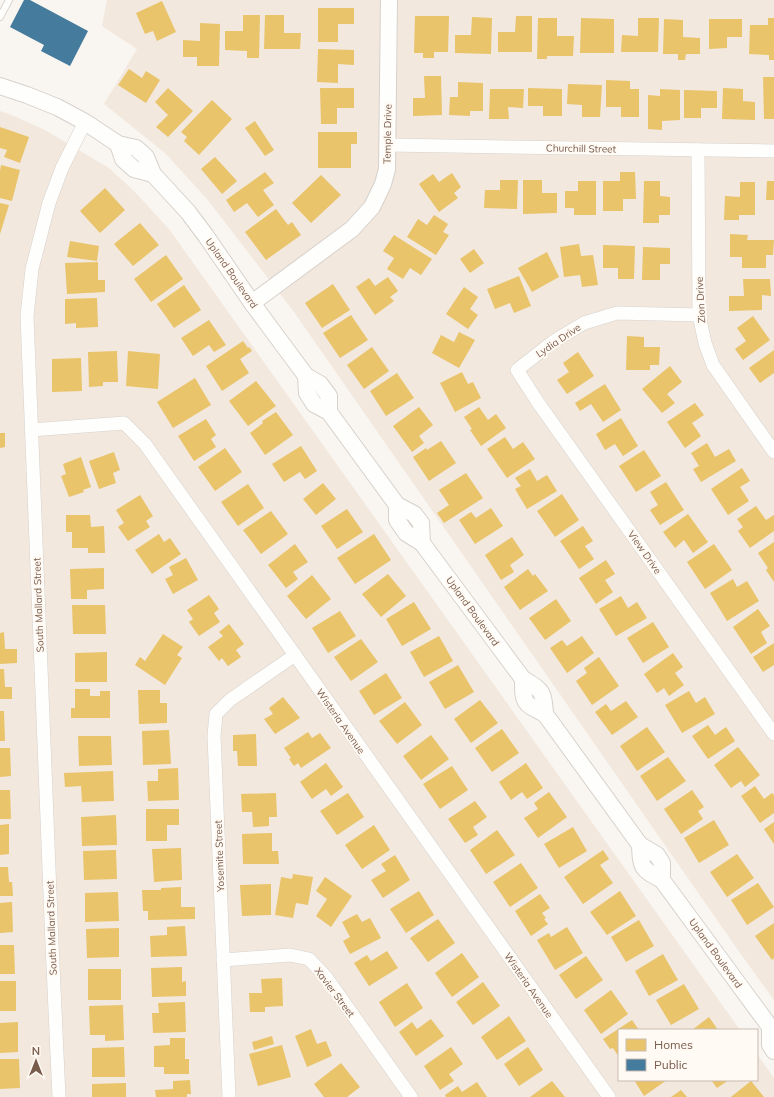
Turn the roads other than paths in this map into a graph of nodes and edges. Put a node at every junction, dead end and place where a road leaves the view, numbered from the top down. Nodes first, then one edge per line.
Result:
1 (9, 0) edge
2 (389, 0) edge
3 (0, 17) edge
4 (0, 86) edge
5 (85, 122) junction
6 (387, 145) junction
7 (698, 150) junction
8 (774, 151) edge
9 (252, 302) junction
10 (699, 315) junction
11 (517, 370) joint
12 (31, 430) junction
13 (774, 452) edge
14 (295, 655) junction
15 (774, 734) edge
16 (223, 960) junction
17 (772, 1028) edge
18 (774, 1051) edge
19 (59, 1097) edge
20 (229, 1097) edge
21 (411, 1097) edge
22 (609, 1097) edge

1 - 3 lane
2 - 6 street, Temple Drive
4 - 5 street, Upland Boulevard
5 - 9 street, Upland Boulevard
5 - 12 street, South Mallard Street
6 - 7 street, Churchill Street
6 - 9 street, Temple Drive
7 - 8 street, Churchill Street
7 - 10 street, Zion Drive
9 - 17 street, Upland Boulevard
10 - 11 street, Lydia Drive
10 - 13 street, Zion Drive
11 - 15 street, View Drive
12 - 14 street, Wisteria Avenue
12 - 19 street, South Mallard Street
14 - 16 street, Yosemite Street
14 - 22 street, Wisteria Avenue
16 - 20 street, Yosemite Street
16 - 21 street, Xavier Street
17 - 18 street, Upland Boulevard

